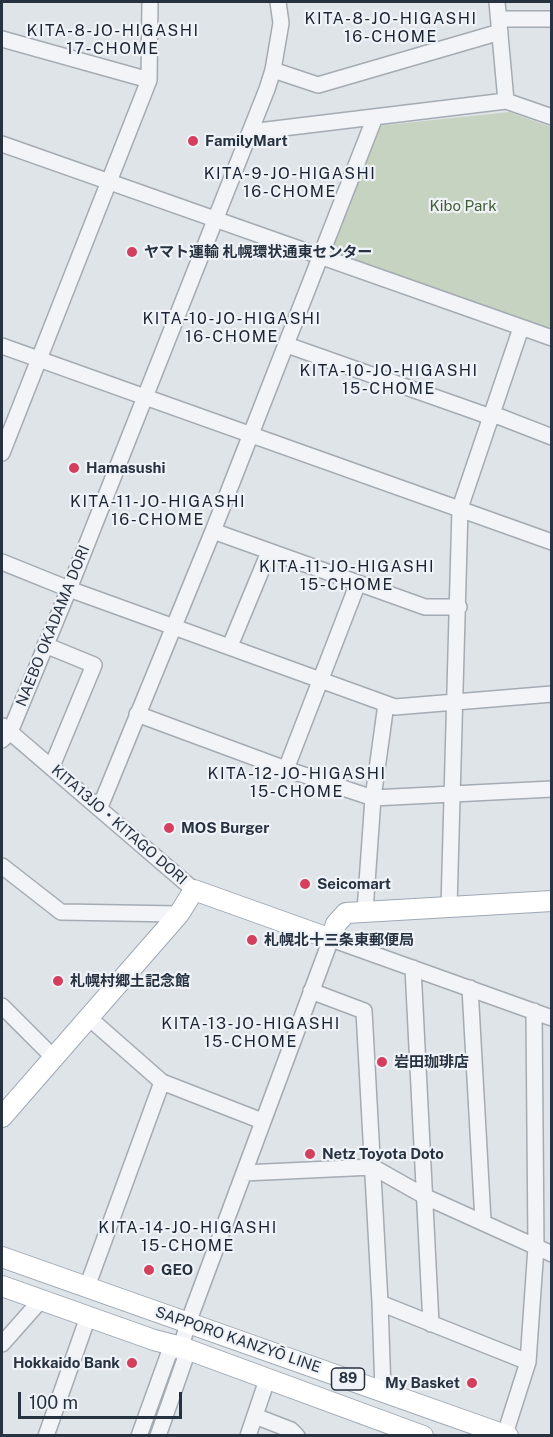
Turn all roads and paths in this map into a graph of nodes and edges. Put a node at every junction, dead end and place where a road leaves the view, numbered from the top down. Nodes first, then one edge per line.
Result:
1 (150, 2) edge
2 (278, 2) edge
3 (497, 2) edge
4 (552, 19) edge
5 (500, 26) junction
6 (2, 39) edge
7 (273, 70) junction
8 (149, 80) junction
9 (506, 101) junction
10 (375, 117) junction
11 (552, 117) edge
12 (250, 132) junction
13 (2, 144) edge
14 (110, 182) junction
15 (215, 219) junction
16 (321, 256) junction
17 (521, 328) junction
18 (552, 339) edge
19 (287, 345) junction
20 (2, 346) edge
21 (39, 359) junction
22 (144, 396) junction
23 (491, 417) junction
24 (250, 433) junction
25 (552, 437) edge
26 (2, 453) edge
27 (460, 508) junction
28 (213, 531) junction
29 (552, 542) edge
30 (269, 552) junction
31 (2, 561) edge
32 (358, 583) junction
33 (69, 589) junction
34 (459, 607) junction
35 (173, 626) junction
36 (45, 645) junction
37 (230, 646) junction
38 (320, 679) junction
39 (552, 694) edge
40 (454, 700) junction
41 (386, 704) junction
42 (136, 714) junction
43 (4, 732) edge
44 (52, 766) junction
45 (286, 769) junction
46 (552, 789) edge
47 (452, 795) junction
48 (373, 798) junction
49 (100, 807) junction
50 (5, 875) edge
51 (194, 890) junction
52 (552, 902) edge
53 (449, 907) junction
54 (365, 911) junction
55 (179, 914) junction
56 (331, 939) junction
57 (413, 968) junction
58 (470, 988) junction
59 (312, 991) junction
60 (2, 1006) edge
61 (534, 1011) junction
62 (88, 1017) junction
63 (552, 1018) edge
64 (54, 1058) junction
65 (162, 1082) junction
66 (2, 1117) edge
67 (262, 1121) junction
68 (373, 1167) junction
69 (244, 1173) junction
70 (426, 1197) junction
71 (483, 1221) junction
72 (536, 1247) junction
73 (552, 1254) edge
74 (2, 1257) edge
75 (2, 1286) edge
76 (87, 1287) junction
77 (40, 1300) junction
78 (381, 1303) junction
79 (88, 1317) junction
80 (188, 1323) junction
81 (431, 1324) junction
82 (2, 1344) edge
83 (181, 1347) junction
84 (528, 1362) junction
85 (267, 1380) junction
86 (382, 1391) junction
87 (255, 1416) junction
88 (385, 1429) edge
89 (506, 1435) edge
90 (46, 1436) edge
91 (139, 1436) edge
92 (158, 1436) edge
93 (248, 1436) edge
94 (297, 1436) edge
95 (423, 1436) edge

1 - 8 street
2 - 7 street, NAEBO OKADAMA DORI
3 - 5 street
4 - 5 street
5 - 7 street
5 - 9 street
6 - 8 street
7 - 12 street, NAEBO OKADAMA DORI
8 - 14 street
9 - 10 street
9 - 11 street
10 - 12 street
10 - 16 street
12 - 15 street, NAEBO OKADAMA DORI
13 - 14 street
14 - 15 street
14 - 21 street
15 - 16 street
15 - 22 street, NAEBO OKADAMA DORI
16 - 17 street
16 - 19 street
17 - 18 street
17 - 23 street
19 - 23 street
19 - 24 street
20 - 21 street
21 - 22 street
21 - 26 street
22 - 24 street
22 - 33 street, NAEBO OKADAMA DORI
23 - 25 street
23 - 27 street
24 - 27 street
24 - 28 street
27 - 29 street
27 - 34 street
28 - 30 street
28 - 35 street
30 - 32 street
30 - 37 street
31 - 33 street
32 - 34 street
32 - 38 street
33 - 35 street
33 - 36 street, NAEBO OKADAMA DORI
34 - 40 street
35 - 37 street
35 - 42 street
36 - 43 street, NAEBO OKADAMA DORI
36 - 44 street
37 - 38 street
38 - 41 street
38 - 45 street
39 - 40 street
40 - 41 street
40 - 47 street
41 - 48 street
42 - 45 street
42 - 49 street
43 - 44 street, KITA13JO・KITAGO DORI
44 - 49 street, KITA13JO・KITAGO DORI
45 - 48 street
46 - 47 street
47 - 48 street
47 - 53 street
48 - 54 street
49 - 51 street, KITA13JO・KITAGO DORI
50 - 55 street
51 - 55 main road
51 - 56 main road, KITA13JO・KITAGO DORI
52 - 53 main road
53 - 54 main road
54 - 56 main road
55 - 62 main road
56 - 57 street, KITA13JO・KITAGO DORI
56 - 59 street
57 - 58 street, KITA13JO・KITAGO DORI
57 - 70 street
58 - 61 street, KITA13JO・KITAGO DORI
58 - 71 street
59 - 67 street
59 - 68 street
60 - 64 street
61 - 63 street, KITA13JO・KITAGO DORI
61 - 72 street
62 - 64 main road
62 - 65 street
64 - 66 main road
65 - 67 street
65 - 76 street
67 - 69 street
68 - 69 street
68 - 70 street
68 - 78 street
69 - 80 street
70 - 71 street
70 - 81 street
71 - 72 street
72 - 73 street
72 - 84 street
74 - 76 main road, SAPPORO KANZYŌ LINE / 89
75 - 77 main road, SAPPORO KANZYŌ LINE / 89
76 - 80 main road, SAPPORO KANZYŌ LINE / 89
77 - 79 main road, SAPPORO KANZYŌ LINE / 89
77 - 82 street
78 - 81 street
78 - 86 street
79 - 83 main road, SAPPORO KANZYŌ LINE / 89
79 - 90 street
80 - 83 street
80 - 86 main road, SAPPORO KANZYŌ LINE / 89
81 - 84 street
83 - 85 main road, SAPPORO KANZYŌ LINE / 89
83 - 91 street
83 - 92 street
84 - 89 street
85 - 87 street
85 - 88 main road, SAPPORO KANZYŌ LINE / 89
86 - 89 main road, SAPPORO KANZYŌ LINE / 89
87 - 93 street
87 - 94 street
88 - 95 main road, SAPPORO KANZYŌ LINE / 89

